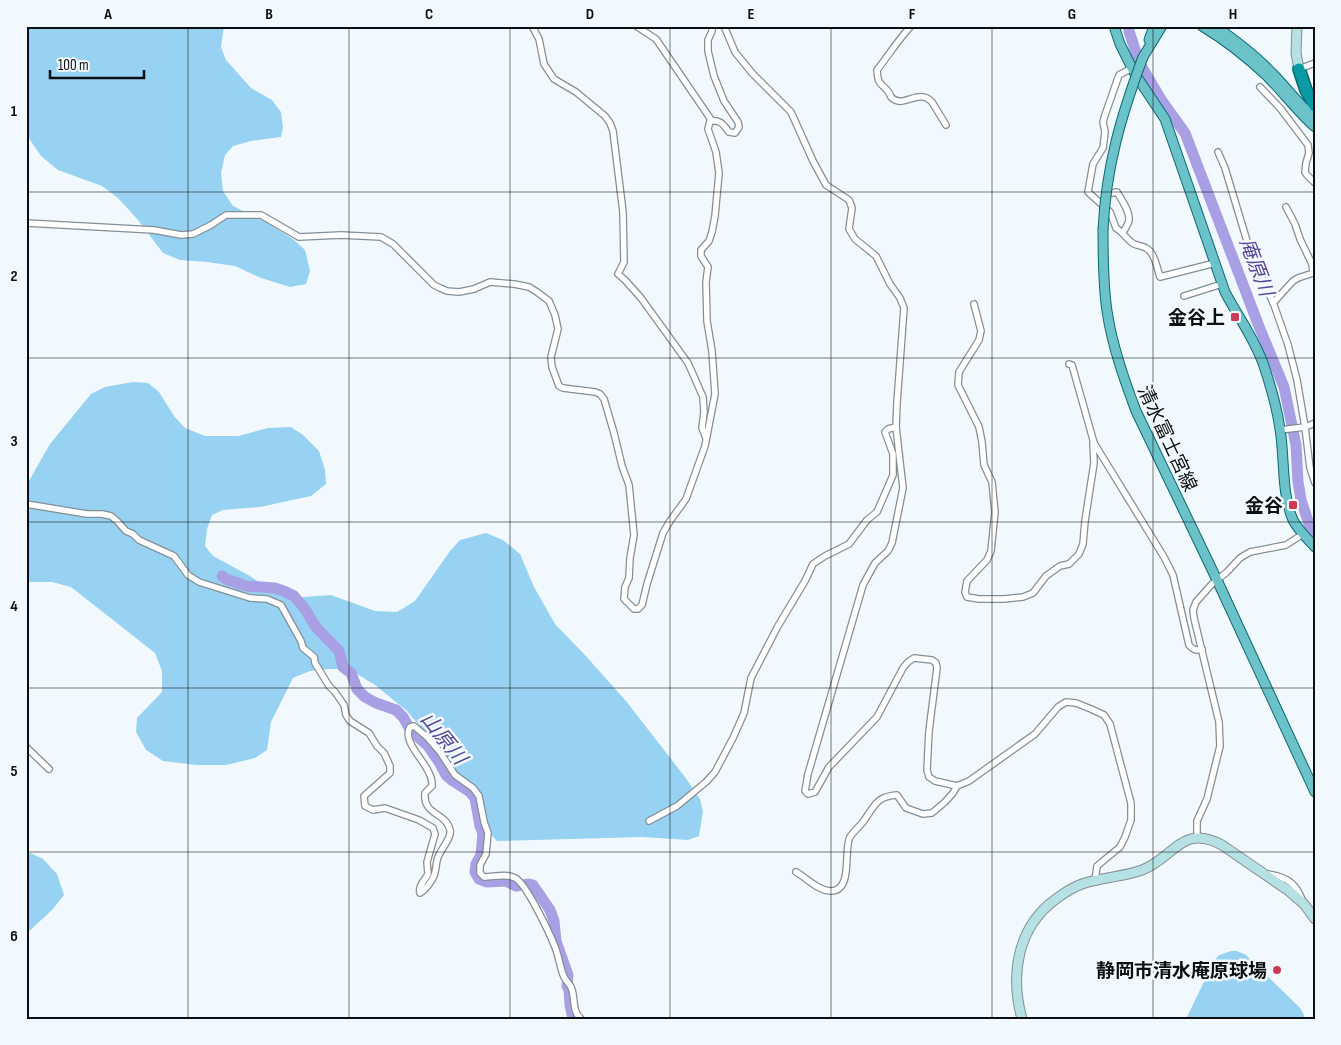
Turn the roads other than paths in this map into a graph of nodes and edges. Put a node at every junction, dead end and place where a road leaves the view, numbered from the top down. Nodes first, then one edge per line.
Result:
1 (532, 26) edge
2 (636, 26) edge
3 (712, 26) edge
4 (724, 26) edge
5 (911, 26) edge
6 (1114, 26) edge
7 (1154, 26) edge
8 (1162, 26) edge
9 (1202, 26) edge
10 (1215, 26) edge
11 (1297, 26) edge
12 (1143, 57) junction
13 (1315, 63) edge
14 (1132, 68) junction
15 (1299, 68) junction
16 (1269, 74) junction
17 (1260, 87) dead end
18 (1315, 96) edge
19 (1315, 106) edge
20 (1315, 118) edge
21 (712, 121) junction
22 (946, 126) dead end
23 (1315, 127) edge
24 (1218, 152) dead end
25 (1315, 183) edge
26 (1112, 193) dead end
27 (1286, 207) dead end
28 (26, 223) edge
29 (1123, 232) junction
30 (1215, 263) junction
31 (1222, 284) junction
32 (1184, 296) dead end
33 (1273, 303) junction
34 (974, 304) dead end
35 (1069, 364) dead end
36 (1315, 424) edge
37 (896, 427) junction
38 (1303, 427) junction
39 (1280, 430) junction
40 (706, 438) junction
41 (1094, 443) junction
42 (1315, 483) edge
43 (26, 504) edge
44 (1303, 534) junction
45 (1315, 547) edge
46 (1217, 580) junction
47 (1202, 650) junction
48 (26, 747) edge
49 (49, 769) dead end
50 (958, 786) junction
51 (1314, 793) edge
52 (649, 820) dead end
53 (1197, 838) junction
54 (796, 872) dead end
55 (1094, 881) junction
56 (1315, 919) edge
57 (581, 1019) edge
58 (1022, 1019) edge

1 - 40 street
2 - 21 street
3 - 21 street
4 - 37 street
5 - 22 street
6 - 14 main road
7 - 12 main road, 清水富士宮線
8 - 12 main road, 清水富士宮線
9 - 16 main road
10 - 16 main road
11 - 15 street
12 - 46 main road, 清水富士宮線, bridge
13 - 15 street
14 - 29 street
14 - 30 main road
15 - 18 highway
15 - 19 highway
16 - 20 main road
16 - 23 main road
17 - 25 street
21 - 40 street
24 - 33 street
26 - 29 street
27 - 33 street
28 - 40 street
29 - 30 street
30 - 31 main road
31 - 32 street
31 - 39 main road
33 - 38 street
34 - 41 street
35 - 41 street
36 - 38 street
37 - 50 street
37 - 52 street
38 - 39 street
38 - 42 street
39 - 44 main road
41 - 47 street
43 - 57 street
44 - 45 main road
44 - 46 street
46 - 47 street
46 - 51 main road, 清水富士宮線
47 - 53 street
48 - 49 street
50 - 54 street
50 - 55 street
53 - 55 street
53 - 56 street
55 - 58 street

